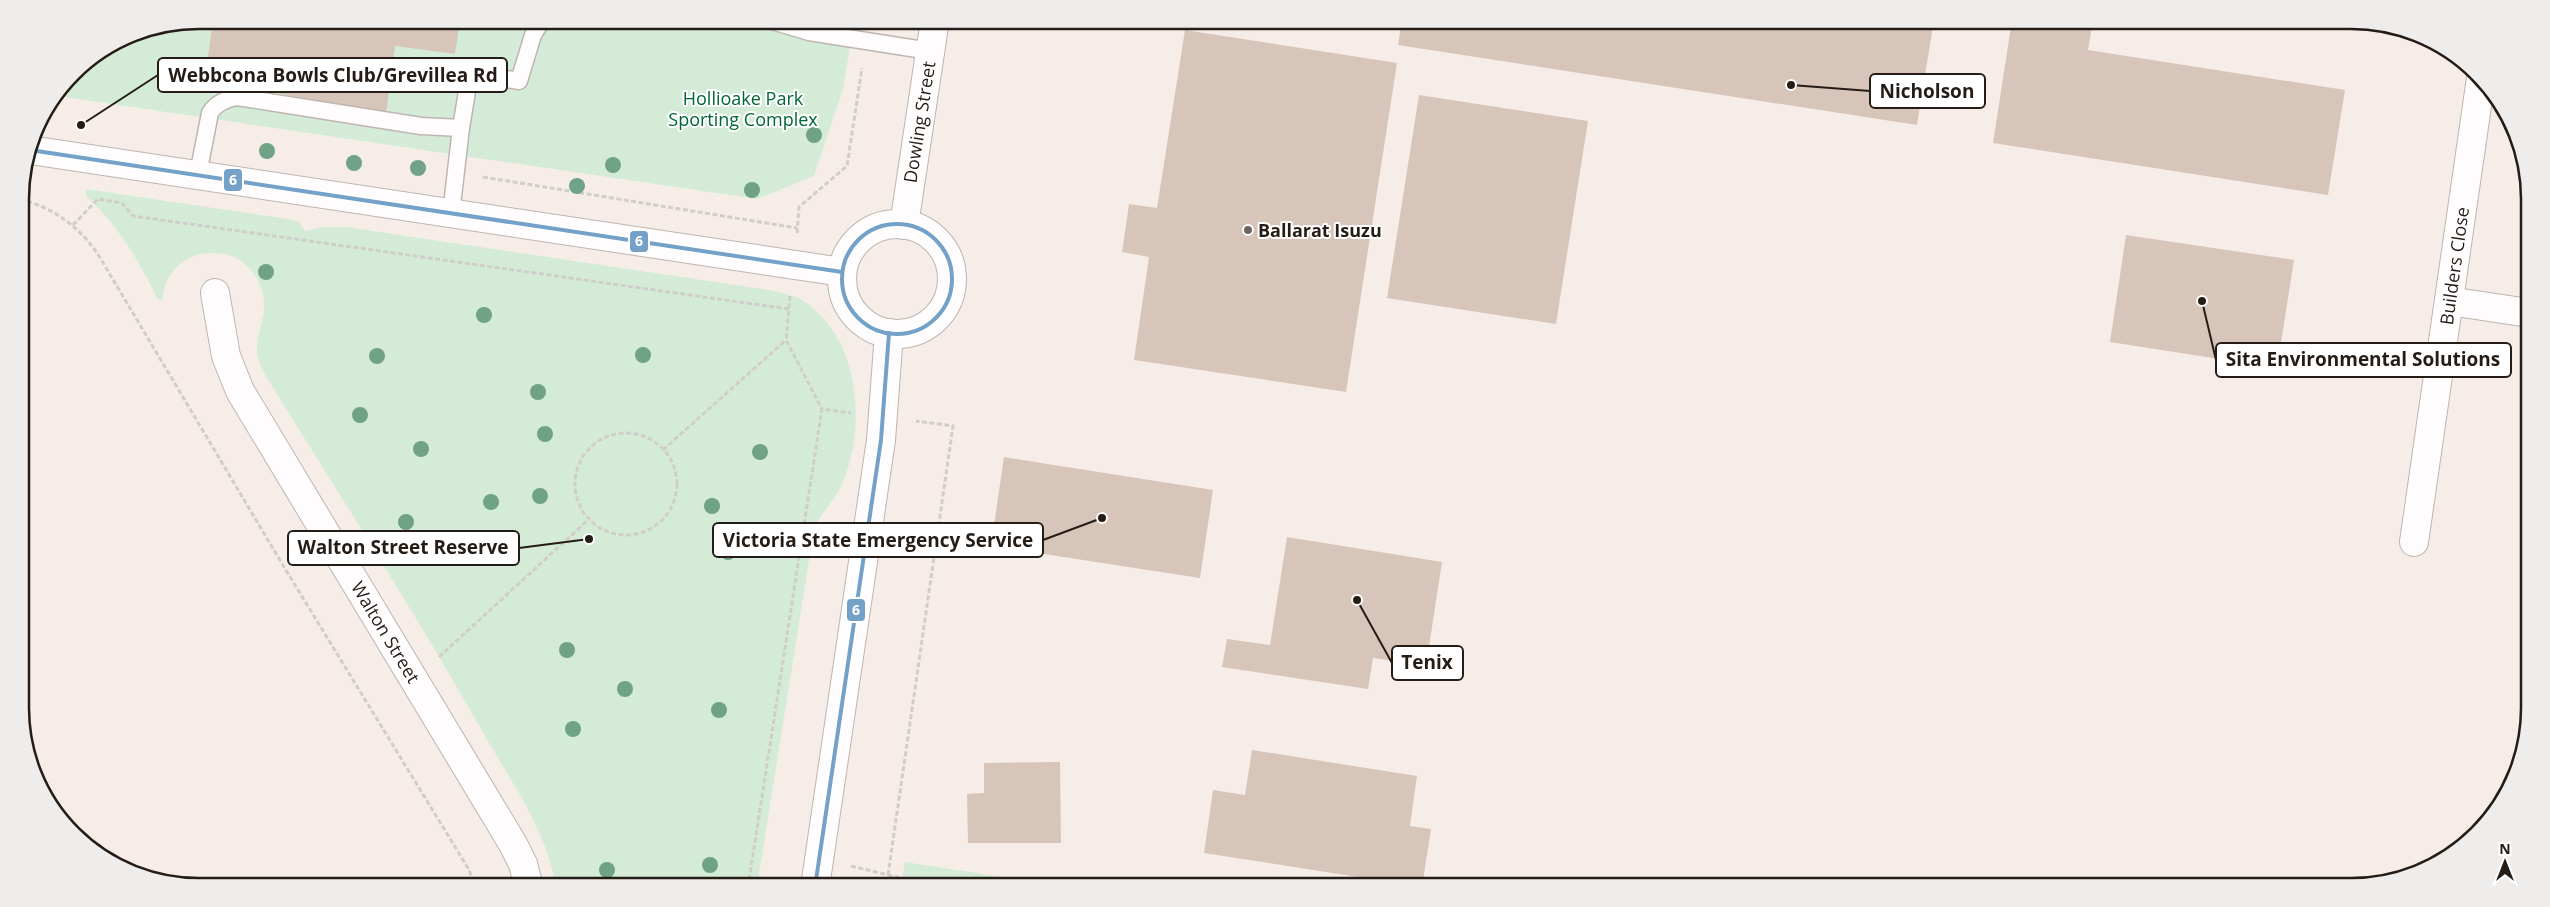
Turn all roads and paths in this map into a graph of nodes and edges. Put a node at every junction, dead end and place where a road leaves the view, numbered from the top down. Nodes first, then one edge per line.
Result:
1 (537, 29) edge
2 (799, 29) edge
3 (933, 29) edge
4 (866, 41) junction
5 (930, 51) junction
6 (2480, 88) edge
7 (461, 128) junction
8 (36, 151) edge
9 (455, 173) junction
10 (198, 174) junction
11 (29, 202) edge
12 (451, 214) junction
13 (73, 225) junction
14 (904, 225) junction
15 (797, 228) junction
16 (794, 265) junction
17 (842, 272) junction
18 (216, 293) dead end
19 (2449, 301) junction
20 (789, 309) junction
21 (2521, 312) edge
22 (889, 333) junction
23 (786, 340) junction
24 (822, 409) dead end
25 (663, 450) junction
26 (588, 520) junction
27 (2414, 542) dead end
28 (415, 679) junction
29 (819, 860) junction
30 (472, 878) edge
31 (526, 878) edge
32 (816, 878) edge
33 (891, 878) edge

1 - 7 lane
2 - 4 lane
3 - 5 street, Dowling Street
4 - 5 lane
4 - 15 path
5 - 14 street, Dowling Street
6 - 19 street, Builders Close
7 - 9 lane
7 - 10 lane
8 - 10 street
9 - 12 lane
9 - 15 path
10 - 12 street
11 - 13 path
12 - 16 street
13 - 20 path
13 - 30 path
14 - 17 street
14 - 22 street
15 - 16 path
16 - 17 street
16 - 20 path
17 - 22 street
18 - 28 street, Walton Street
19 - 21 street
19 - 27 street, Builders Close
20 - 23 path
22 - 29 street
23 - 24 path
23 - 25 path
25 - 26 path
25 - 26 path
26 - 28 path
28 - 31 street, Walton Street
29 - 32 street
29 - 33 path

